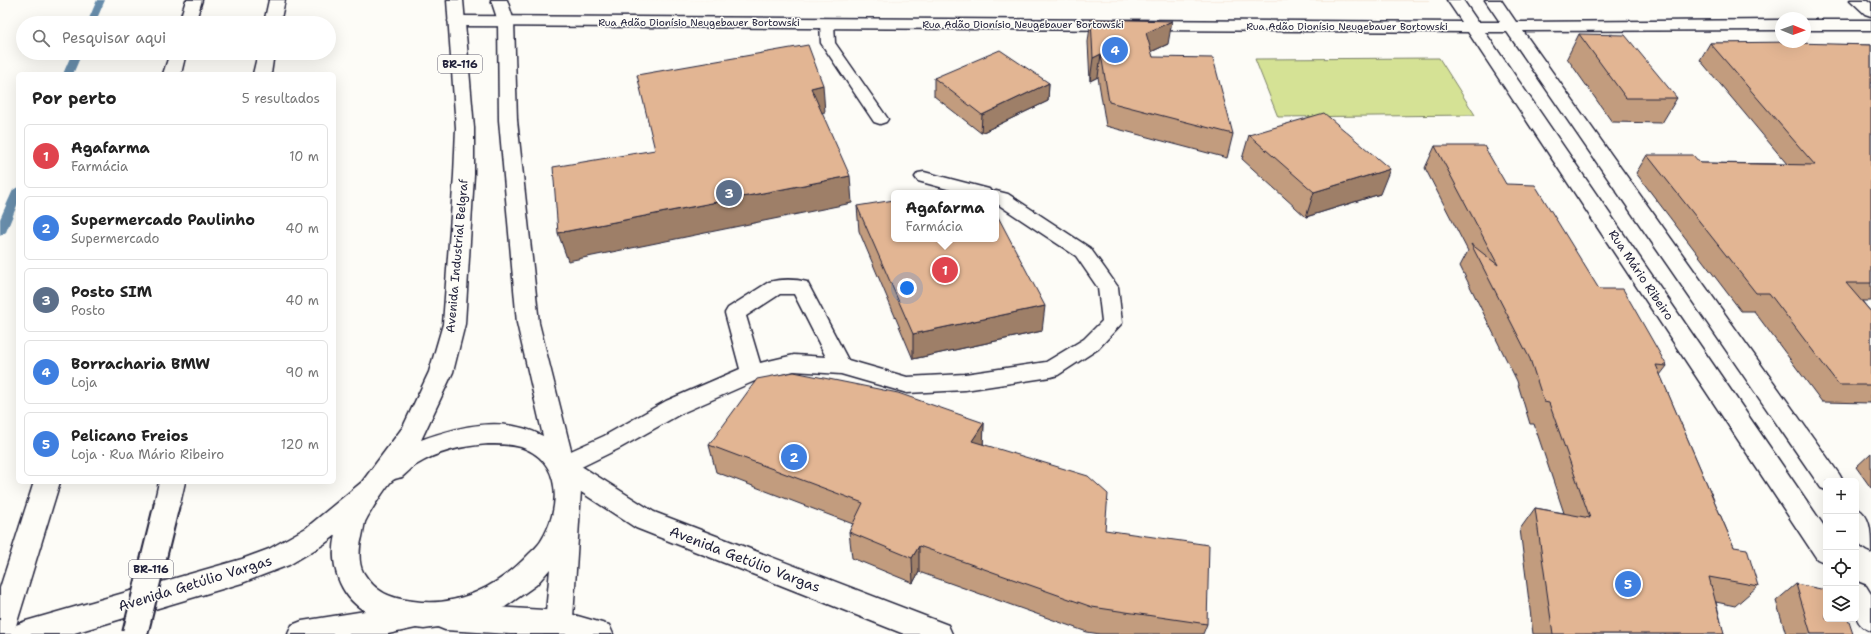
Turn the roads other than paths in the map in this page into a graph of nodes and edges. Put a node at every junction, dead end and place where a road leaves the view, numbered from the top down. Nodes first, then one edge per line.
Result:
1 (194, 0) edge
2 (277, 0) edge
3 (456, 0) edge
4 (499, 0) edge
5 (1455, 0) edge
6 (1493, 0) edge
7 (1858, 0) edge
8 (1871, 11) edge
9 (190, 16) edge
10 (274, 16) edge
11 (456, 21) junction
12 (506, 21) junction
13 (828, 23) junction
14 (1775, 25) edge
15 (1811, 25) edge
16 (1871, 25) edge
17 (1474, 26) junction
18 (1513, 26) junction
19 (176, 60) edge
20 (265, 60) edge
21 (173, 72) edge
22 (262, 72) edge
23 (880, 119) dead end
24 (924, 177) dead end
25 (972, 190) edge
26 (999, 198) edge
27 (841, 366) junction
28 (752, 373) junction
29 (561, 466) junction
30 (1828, 478) edge
31 (46, 484) edge
32 (371, 490) junction
33 (169, 493) edge
34 (565, 520) junction
35 (1859, 523) edge
36 (1871, 540) edge
37 (1823, 546) edge
38 (1859, 600) edge
39 (424, 616) junction
40 (1871, 618) edge
41 (559, 629) edge
42 (0, 632) edge
43 (26, 634) edge
44 (135, 634) edge
45 (302, 634) edge
46 (599, 634) edge
47 (938, 634) edge

1 - 9 main road
2 - 10 main road
3 - 11 main road, Avenida Industrial Belgraf / BR-116
4 - 12 main road
5 - 17 main road, Rua Mário Ribeiro
6 - 18 main road
7 - 8 main road
11 - 12 main road, Rua Adão Dionísio Neugebauer Bortowski
11 - 32 main road, Avenida Industrial Belgraf / BR-116
12 - 13 main road, Rua Adão Dionísio Neugebauer Bortowski
12 - 29 main road
13 - 17 main road, Rua Adão Dionísio Neugebauer Bortowski
13 - 23 lane
14 - 18 main road, Rua Adão Dionísio Neugebauer Bortowski
15 - 16 main road
17 - 18 main road, Rua Adão Dionísio Neugebauer Bortowski
17 - 37 main road, Rua Mário Ribeiro
18 - 30 main road
19 - 21 main road
20 - 22 main road
24 - 25 lane
26 - 27 lane
27 - 28 lane
27 - 28 lane
28 - 29 lane
29 - 32 main road
29 - 34 main road
29 - 47 main road, Avenida Getúlio Vargas
31 - 42 main road
32 - 39 main road
32 - 43 main road, Avenida Getúlio Vargas
33 - 44 main road, BR-116, bridge
34 - 39 main road
34 - 41 main road
35 - 36 main road
38 - 40 main road
39 - 41 main road
39 - 45 main road
41 - 46 main road

